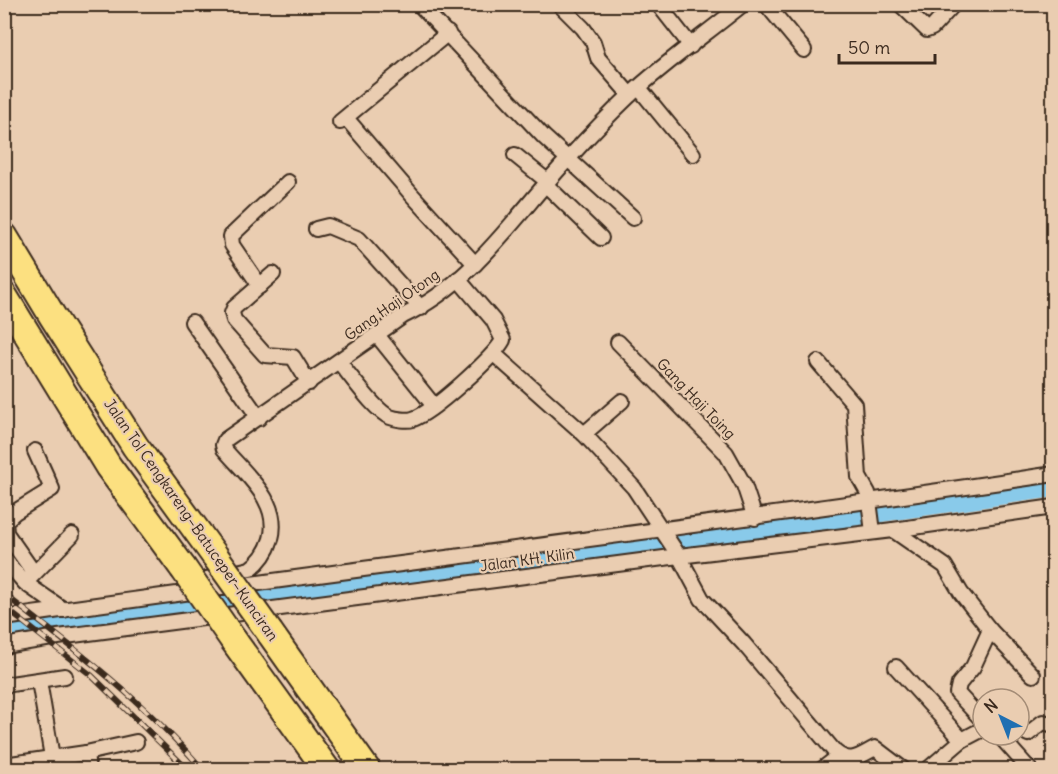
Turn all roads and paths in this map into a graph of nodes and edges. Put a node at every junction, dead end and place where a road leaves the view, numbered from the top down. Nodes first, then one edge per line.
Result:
1 (419, 4) edge
2 (559, 4) edge
3 (658, 4) edge
4 (743, 4) edge
5 (766, 4) edge
6 (900, 4) edge
7 (954, 4) edge
8 (448, 33) junction
9 (691, 46) junction
10 (804, 50) dead end
11 (634, 92) junction
12 (515, 154) dead end
13 (693, 154) dead end
14 (567, 159) junction
15 (288, 182) dead end
16 (546, 183) junction
17 (633, 218) dead end
18 (316, 229) dead end
19 (4, 236) edge
20 (601, 238) dead end
21 (475, 264) junction
22 (273, 274) dead end
23 (458, 279) junction
24 (260, 286) junction
25 (4, 296) edge
26 (421, 308) junction
27 (192, 322) dead end
28 (377, 335) junction
29 (618, 342) dead end
30 (494, 354) junction
31 (339, 362) junction
32 (818, 362) dead end
33 (309, 383) junction
34 (622, 401) dead end
35 (434, 406) junction
36 (259, 418) junction
37 (584, 434) junction
38 (35, 451) dead end
39 (1053, 474) edge
40 (1053, 507) edge
41 (871, 517) junction
42 (755, 518) junction
43 (893, 530) junction
44 (662, 532) junction
45 (72, 535) dead end
46 (677, 552) junction
47 (4, 559) edge
48 (29, 578) junction
49 (158, 596) junction
50 (63, 610) junction
51 (4, 618) edge
52 (990, 630) junction
53 (4, 646) edge
54 (896, 667) dead end
55 (1033, 675) dead end
56 (65, 676) dead end
57 (39, 681) junction
58 (4, 685) edge
59 (971, 708) edge
60 (1053, 725) edge
61 (1031, 732) edge
62 (971, 735) edge
63 (962, 740) junction
64 (136, 742) dead end
65 (1011, 747) edge
66 (86, 753) junction
67 (839, 756) junction
68 (50, 764) edge
69 (4, 765) edge
70 (88, 770) edge
71 (327, 770) edge
72 (367, 770) edge
73 (820, 770) edge
74 (904, 770) edge
75 (927, 770) edge
76 (1030, 770) edge

1 - 8 street
2 - 11 street
3 - 9 street
4 - 9 street, Gang Haji Otong
5 - 10 street
6 - 7 street
8 - 14 street
8 - 21 street
9 - 11 street, Gang Haji Otong
11 - 13 street
11 - 14 street, Gang Haji Otong
12 - 16 street
14 - 16 street, Gang Haji Otong
14 - 17 street
15 - 24 street
16 - 20 street
16 - 21 street, Gang Haji Otong
18 - 26 street
19 - 72 highway, Jalan Tol Cengkareng–Batuceper–Kunciran, bridge
21 - 23 street, Gang Haji Otong
22 - 24 street
23 - 26 street, Gang Haji Otong
23 - 30 street
24 - 33 street
25 - 71 highway, bridge
26 - 28 street, Gang Haji Otong
27 - 36 street
28 - 31 street, Gang Haji Otong
28 - 35 street
29 - 42 street, Gang Haji Toing
30 - 35 street
30 - 37 street
31 - 33 street, Gang Haji Otong
31 - 35 street
32 - 41 street
33 - 36 street, Gang Haji Otong
34 - 37 street
36 - 49 street, Gang Haji Otong
37 - 44 street
38 - 48 street
39 - 41 street, Jalan KH. Kilin
40 - 43 street, Jalan KH. Kilin
41 - 42 street, Jalan KH. Kilin
41 - 43 street, Jalan KH. Kilin
41 - 46 street, Jalan KH. Kilin
42 - 44 street, Jalan KH. Kilin
43 - 52 street
44 - 46 street
44 - 49 street, Jalan KH. Kilin
45 - 48 street
46 - 53 street, Jalan KH. Kilin
46 - 67 street
47 - 48 street
48 - 50 street
49 - 50 street, Jalan KH. Kilin
50 - 51 street, Jalan KH. Kilin
52 - 55 street
52 - 59 street
54 - 63 street
56 - 57 street
57 - 58 street
57 - 68 street
60 - 61 street
62 - 63 street
63 - 75 street
64 - 66 street
65 - 76 street
66 - 68 street
66 - 70 street
67 - 73 street
67 - 74 street
68 - 69 street

